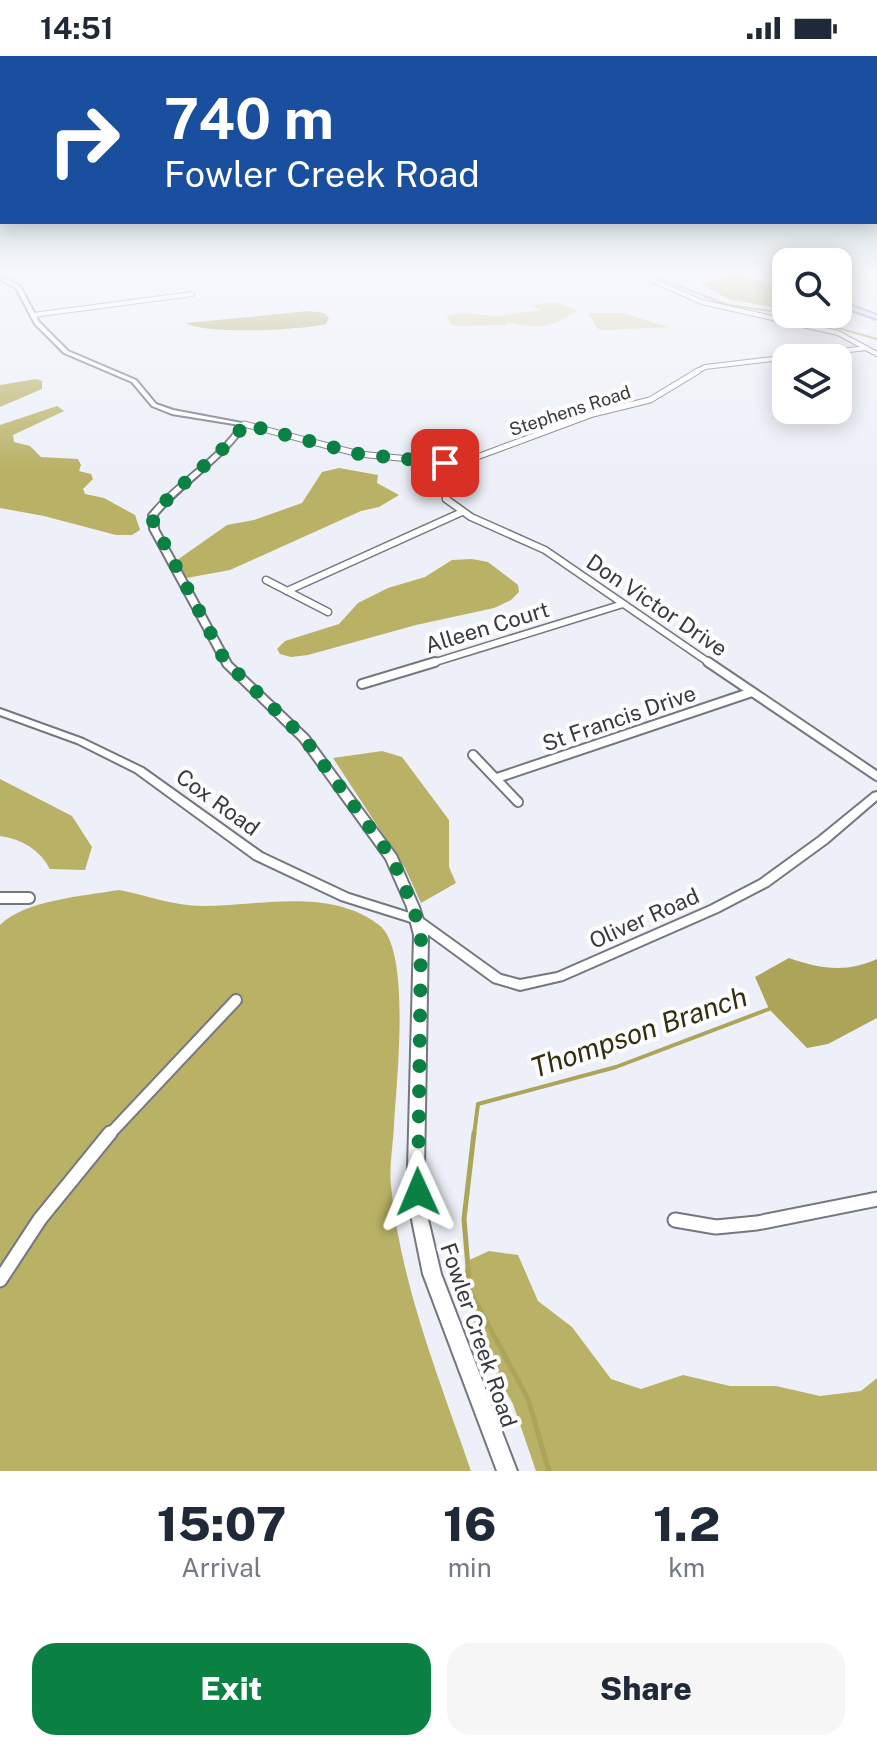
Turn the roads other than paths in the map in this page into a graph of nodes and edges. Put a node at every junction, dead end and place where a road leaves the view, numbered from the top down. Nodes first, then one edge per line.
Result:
1 (54, 338) edge
2 (845, 338) edge
3 (866, 348) junction
4 (877, 354) edge
5 (244, 424) junction
6 (449, 463) junction
7 (462, 512) junction
8 (266, 580) dead end
9 (287, 591) junction
10 (623, 604) junction
11 (328, 612) dead end
12 (362, 684) dead end
13 (752, 692) junction
14 (0, 712) edge
15 (473, 755) dead end
16 (877, 776) edge
17 (497, 778) junction
18 (875, 799) edge
19 (518, 802) dead end
20 (0, 898) edge
21 (29, 898) dead end
22 (415, 919) junction
23 (236, 1000) dead end
24 (877, 1199) edge
25 (675, 1220) dead end
26 (0, 1280) edge
27 (507, 1471) edge

1 - 5 main road, Stephens Road
2 - 3 street
3 - 4 street
3 - 6 street, Stephens Road
5 - 6 street, Stephens Road
5 - 22 main road, Fowler Creek Road
6 - 7 street, Don Victor Drive
7 - 9 street
7 - 10 street, Don Victor Drive
8 - 9 street
9 - 11 street
10 - 12 street, Alleen Court
10 - 13 street, Don Victor Drive
13 - 16 street, Don Victor Drive
13 - 17 street, St Francis Drive
14 - 22 street, Cox Road
15 - 17 street
17 - 19 street
18 - 22 street, Oliver Road
20 - 21 street
22 - 27 main road, Fowler Creek Road
23 - 26 street
24 - 25 street

